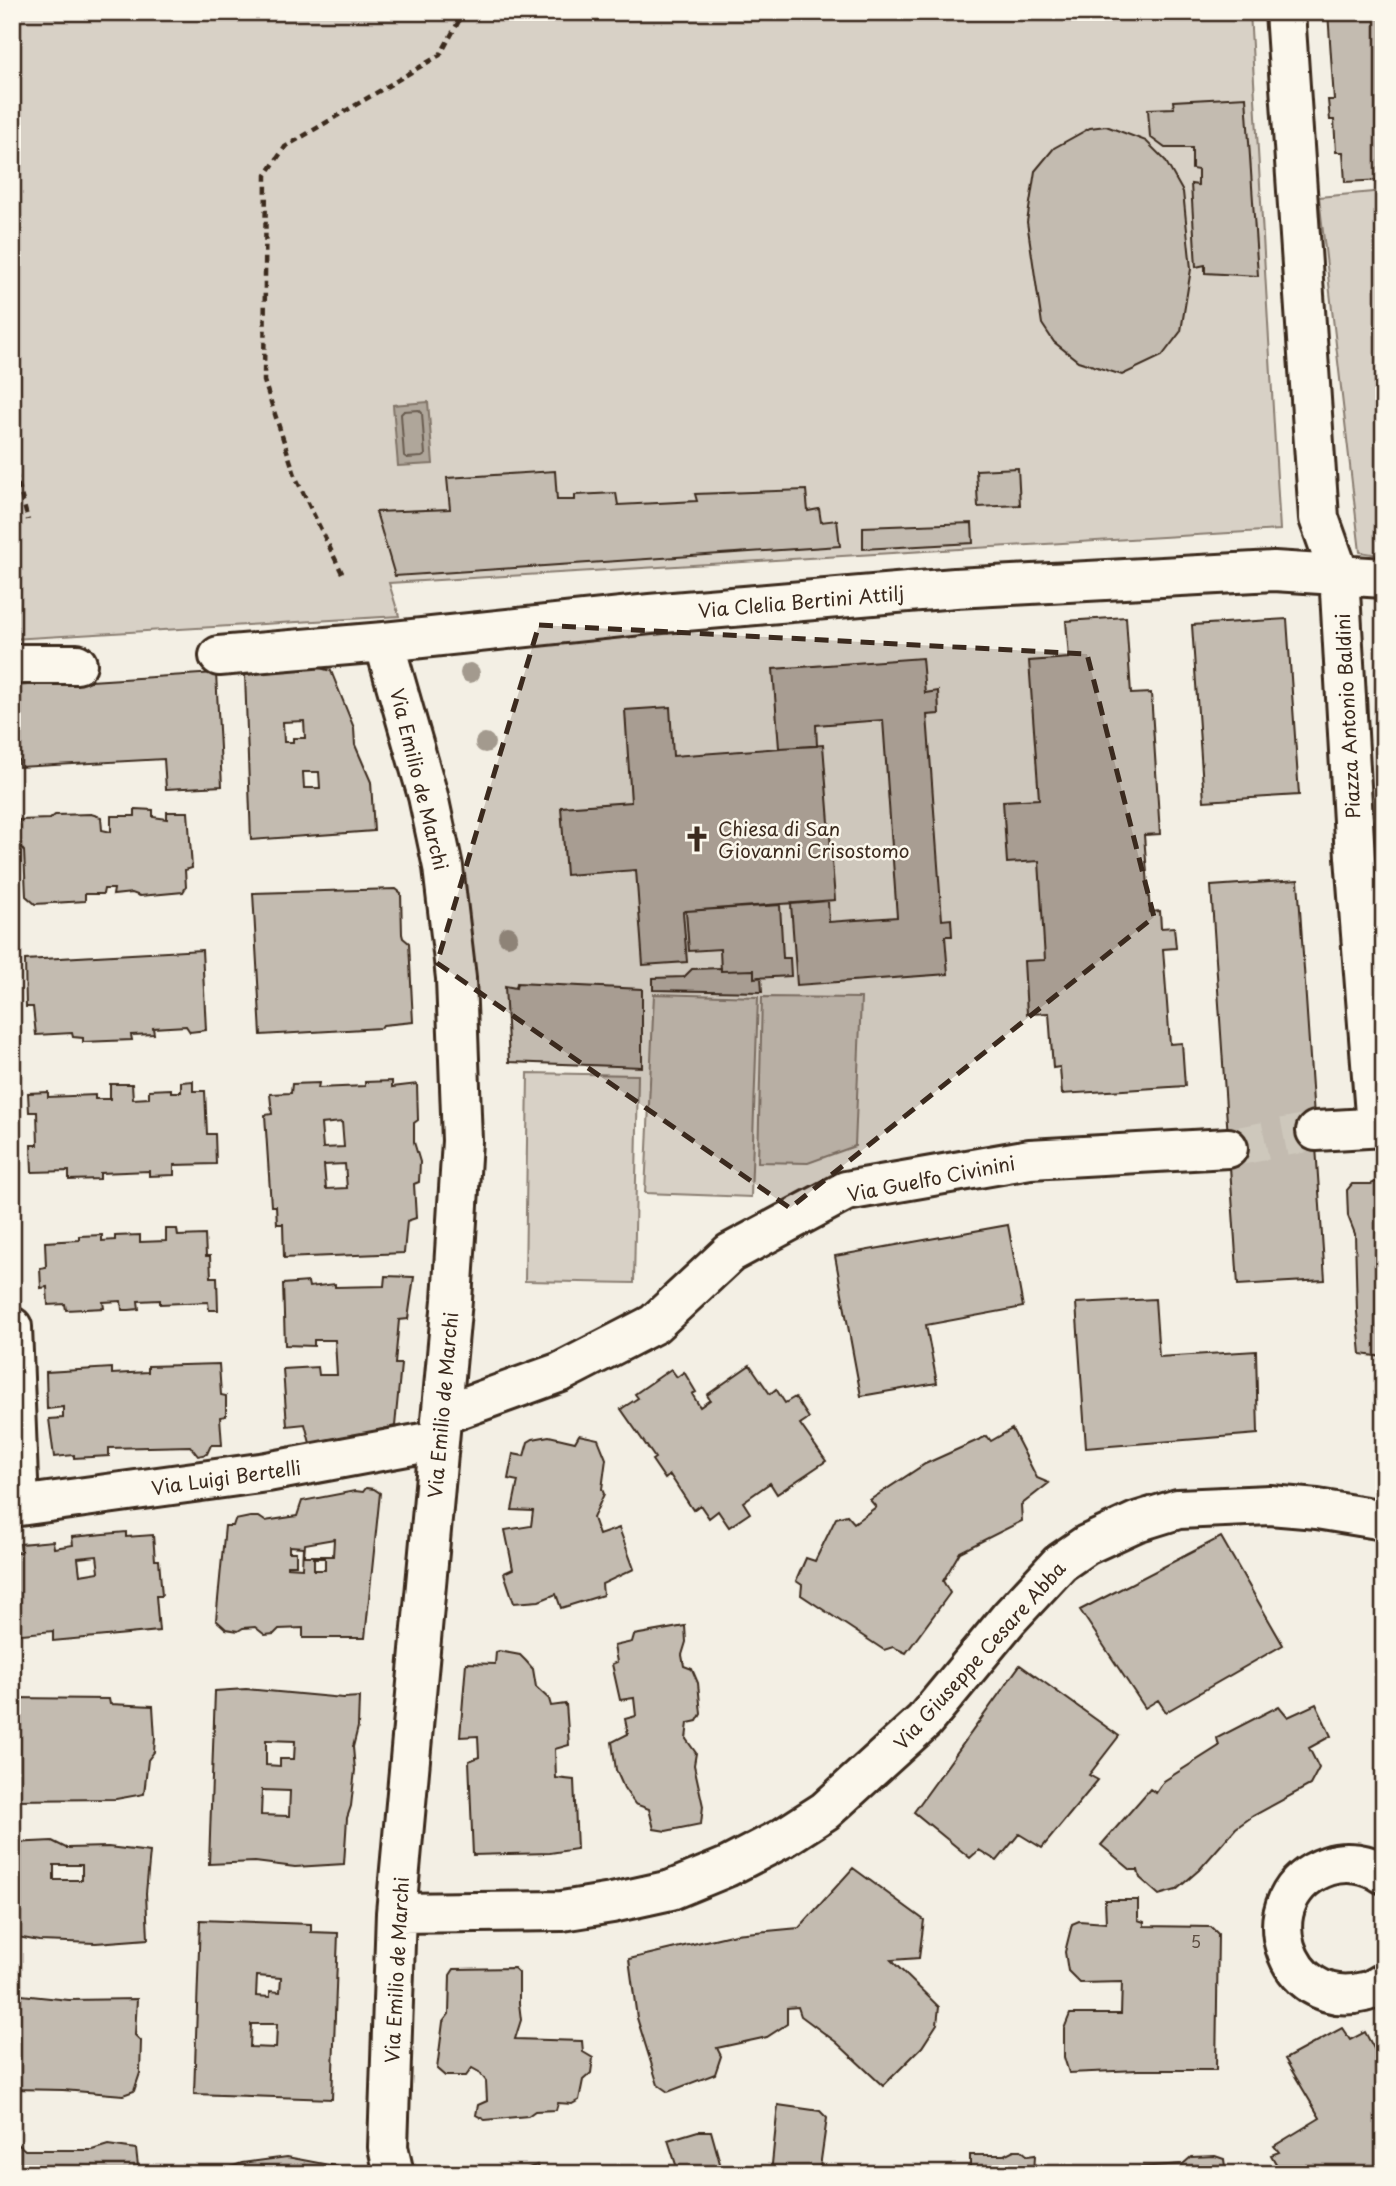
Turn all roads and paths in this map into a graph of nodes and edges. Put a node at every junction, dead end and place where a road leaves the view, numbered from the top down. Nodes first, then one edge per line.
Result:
1 (464, 12) edge
2 (1285, 12) edge
3 (12, 461) edge
4 (29, 520) dead end
5 (342, 573) dead end
6 (1339, 574) junction
7 (1384, 578) edge
8 (384, 642) junction
9 (219, 656) dead end
10 (12, 664) edge
11 (77, 664) dead end
12 (1369, 858) edge
13 (1380, 1127) edge
14 (1316, 1131) tunnel mouth
15 (1228, 1148) tunnel mouth
16 (12, 1327) edge
17 (441, 1427) junction
18 (16, 1506) edge
19 (1384, 1520) edge
20 (1382, 1869) edge
21 (396, 1913) junction
22 (1384, 1983) edge
23 (394, 2174) edge

1 - 5 path
2 - 6 street, Piazza Antonio Baldini
3 - 4 path
6 - 7 street, Via Clelia Bertini Attilj
6 - 8 street, Via Clelia Bertini Attilj
6 - 12 street, Piazza Antonio Baldini
8 - 9 street, Via Clelia Bertini Attilj
8 - 17 street, Via Emilio de Marchi
10 - 11 street
12 - 13 street, Piazza Antonio Baldini
13 - 14 street
15 - 17 street, Via Guelfo Civinini
16 - 18 street
17 - 18 street, Via Luigi Bertelli
17 - 21 street, Via Emilio de Marchi
19 - 21 street, Via Giuseppe Cesare Abba
20 - 22 street
21 - 23 street, Via Emilio de Marchi

